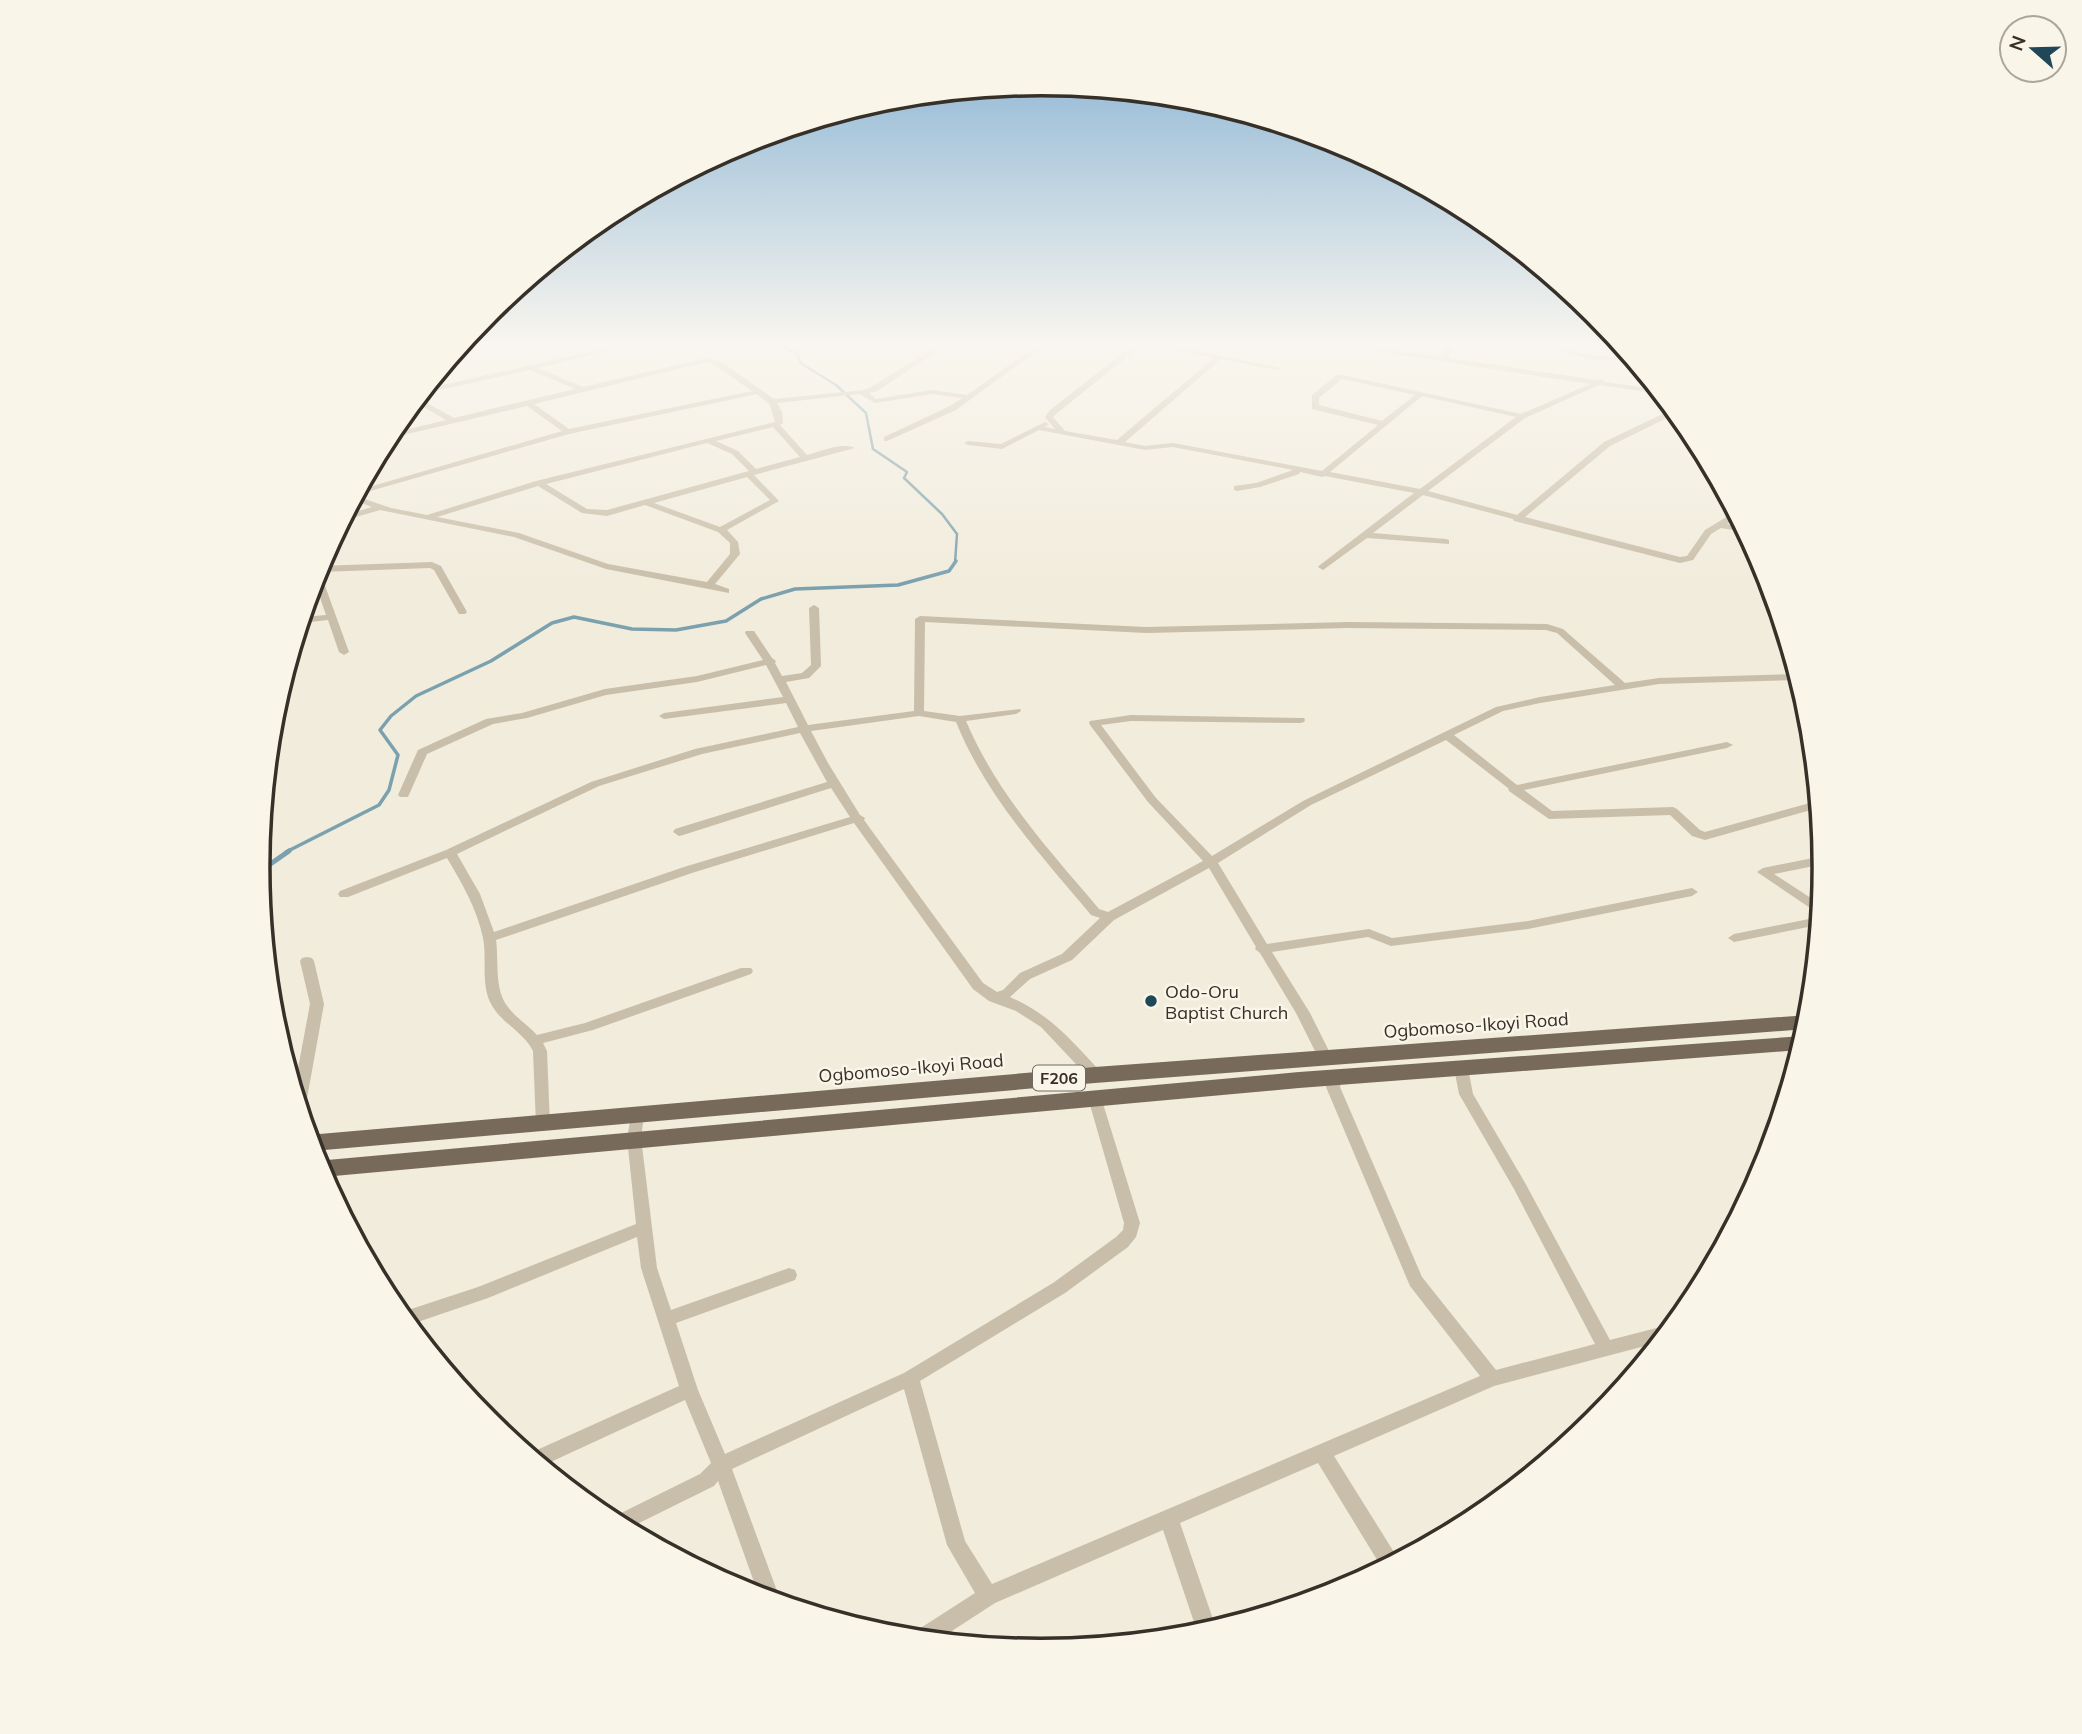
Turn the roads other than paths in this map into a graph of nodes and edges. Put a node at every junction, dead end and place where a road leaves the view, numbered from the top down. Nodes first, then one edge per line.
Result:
1 (445, 423) edge
2 (555, 423) edge
3 (611, 423) edge
4 (779, 423) edge
5 (921, 423) edge
6 (1047, 423) edge
7 (1053, 423) edge
8 (1143, 423) edge
9 (1379, 423) edge
10 (1513, 423) edge
11 (1650, 423) edge
12 (775, 424) junction
13 (1383, 424) joint
14 (1038, 428) junction
15 (568, 432) junction
16 (1062, 432) junction
17 (405, 433) edge
18 (887, 439) dead end
19 (706, 440) junction
20 (968, 443) dead end
21 (1118, 444) junction
22 (851, 449) dead end
23 (806, 458) junction
24 (751, 473) junction
25 (1324, 475) junction
26 (539, 483) junction
27 (1237, 488) dead end
28 (370, 489) edge
29 (1420, 492) junction
30 (364, 501) edge
31 (644, 502) junction
32 (380, 507) junction
33 (356, 515) edge
34 (431, 516) junction
35 (1517, 519) junction
36 (1729, 520) edge
37 (1719, 526) junction
38 (1733, 528) edge
39 (721, 530) junction
40 (1364, 535) junction
41 (1446, 542) dead end
42 (1323, 566) dead end
43 (330, 570) edge
44 (709, 585) junction
45 (322, 590) edge
46 (726, 591) dead end
47 (814, 608) dead end
48 (462, 612) dead end
49 (330, 617) junction
50 (311, 619) edge
51 (750, 633) dead end
52 (344, 652) dead end
53 (771, 661) junction
54 (1787, 677) edge
55 (782, 679) junction
56 (1623, 687) junction
57 (790, 699) junction
58 (1016, 711) dead end
59 (919, 713) junction
60 (664, 716) dead end
61 (960, 719) junction
62 (1300, 720) dead end
63 (802, 729) junction
64 (1447, 735) junction
65 (1727, 745) dead end
66 (834, 783) junction
67 (1513, 789) junction
68 (404, 794) dead end
69 (1809, 807) edge
70 (859, 818) junction
71 (679, 832) dead end
72 (450, 853) junction
73 (1812, 862) edge
74 (1212, 863) junction
75 (1692, 892) dead end
76 (344, 894) dead end
77 (1811, 904) edge
78 (1109, 917) junction
79 (1809, 923) edge
80 (489, 938) junction
81 (1734, 938) dead end
82 (1262, 949) junction
83 (307, 961) dead end
84 (746, 971) dead end
85 (994, 998) junction
86 (1796, 1023) edge
87 (536, 1040) junction
88 (1790, 1044) edge
89 (1325, 1059) junction
90 (1461, 1068) junction
91 (1095, 1075) junction
92 (1336, 1077) junction
93 (303, 1086) edge
94 (1095, 1098) junction
95 (637, 1115) junction
96 (543, 1125) junction
97 (634, 1138) junction
98 (321, 1142) edge
99 (332, 1168) edge
100 (643, 1228) junction
101 (789, 1275) dead end
102 (415, 1315) edge
103 (665, 1320) junction
104 (1652, 1336) edge
105 (1606, 1349) junction
106 (910, 1378) junction
107 (1492, 1379) junction
108 (689, 1390) junction
109 (1322, 1454) junction
110 (545, 1456) edge
111 (721, 1465) junction
112 (630, 1518) edge
113 (1169, 1519) junction
114 (1385, 1556) edge
115 (765, 1586) edge
116 (988, 1596) junction
117 (1203, 1620) edge
118 (935, 1630) edge

1 - 17 street
2 - 15 street
3 - 15 street
4 - 12 street
5 - 18 street
6 - 14 street
7 - 16 street
8 - 21 street
9 - 13 street
10 - 29 street
11 - 35 street
12 - 19 street
12 - 23 street
13 - 25 street
14 - 16 street
14 - 20 street
15 - 28 street
16 - 21 street
19 - 24 street
19 - 26 street
21 - 25 street
22 - 23 street
23 - 24 street
24 - 31 street
24 - 39 street
25 - 27 street
25 - 29 street
26 - 31 street
26 - 34 street
29 - 35 street
29 - 40 street
30 - 32 street
31 - 39 street
32 - 33 street
32 - 34 street
34 - 44 street
35 - 37 street
36 - 37 street
37 - 38 street
39 - 44 street
40 - 41 street
40 - 42 street
43 - 48 street
44 - 46 street
45 - 49 street
47 - 55 street
49 - 50 street
49 - 52 street
51 - 53 street
53 - 55 street
53 - 68 street
54 - 56 street
55 - 57 street
56 - 59 street
56 - 64 street
57 - 60 street
57 - 63 street
58 - 61 street
59 - 61 street
59 - 63 street
61 - 78 street
62 - 74 street
63 - 66 street
63 - 72 street
64 - 67 street
64 - 74 street
65 - 67 street
66 - 70 street
66 - 71 street
67 - 69 street
70 - 80 street
70 - 85 street
72 - 76 street
72 - 80 street
73 - 77 street
74 - 78 street
74 - 82 street
75 - 82 street
78 - 85 street
79 - 81 street
80 - 87 street
82 - 89 street
83 - 93 street
84 - 87 street
85 - 91 street
86 - 89 main road, Ogbomoso-Ikoyi Road / F206
87 - 96 street
88 - 90 main road, F206
89 - 91 main road, Ogbomoso-Ikoyi Road / F206
90 - 92 main road, F206
90 - 105 street
91 - 95 main road, Ogbomoso-Ikoyi Road / F206
92 - 94 main road, F206
92 - 107 street
94 - 97 main road, F206
94 - 106 street
95 - 96 main road, Ogbomoso-Ikoyi Road / F206
95 - 97 street
96 - 98 main road, Ogbomoso-Ikoyi Road / F206
97 - 99 main road, F206
97 - 100 street
100 - 102 street
100 - 103 street
101 - 103 street
103 - 108 street
104 - 105 street
105 - 107 street
106 - 111 street
106 - 116 street
107 - 109 street
108 - 110 street
108 - 111 street
109 - 113 street
109 - 114 street
111 - 112 street
111 - 115 street
113 - 116 street
113 - 117 street
116 - 118 street

